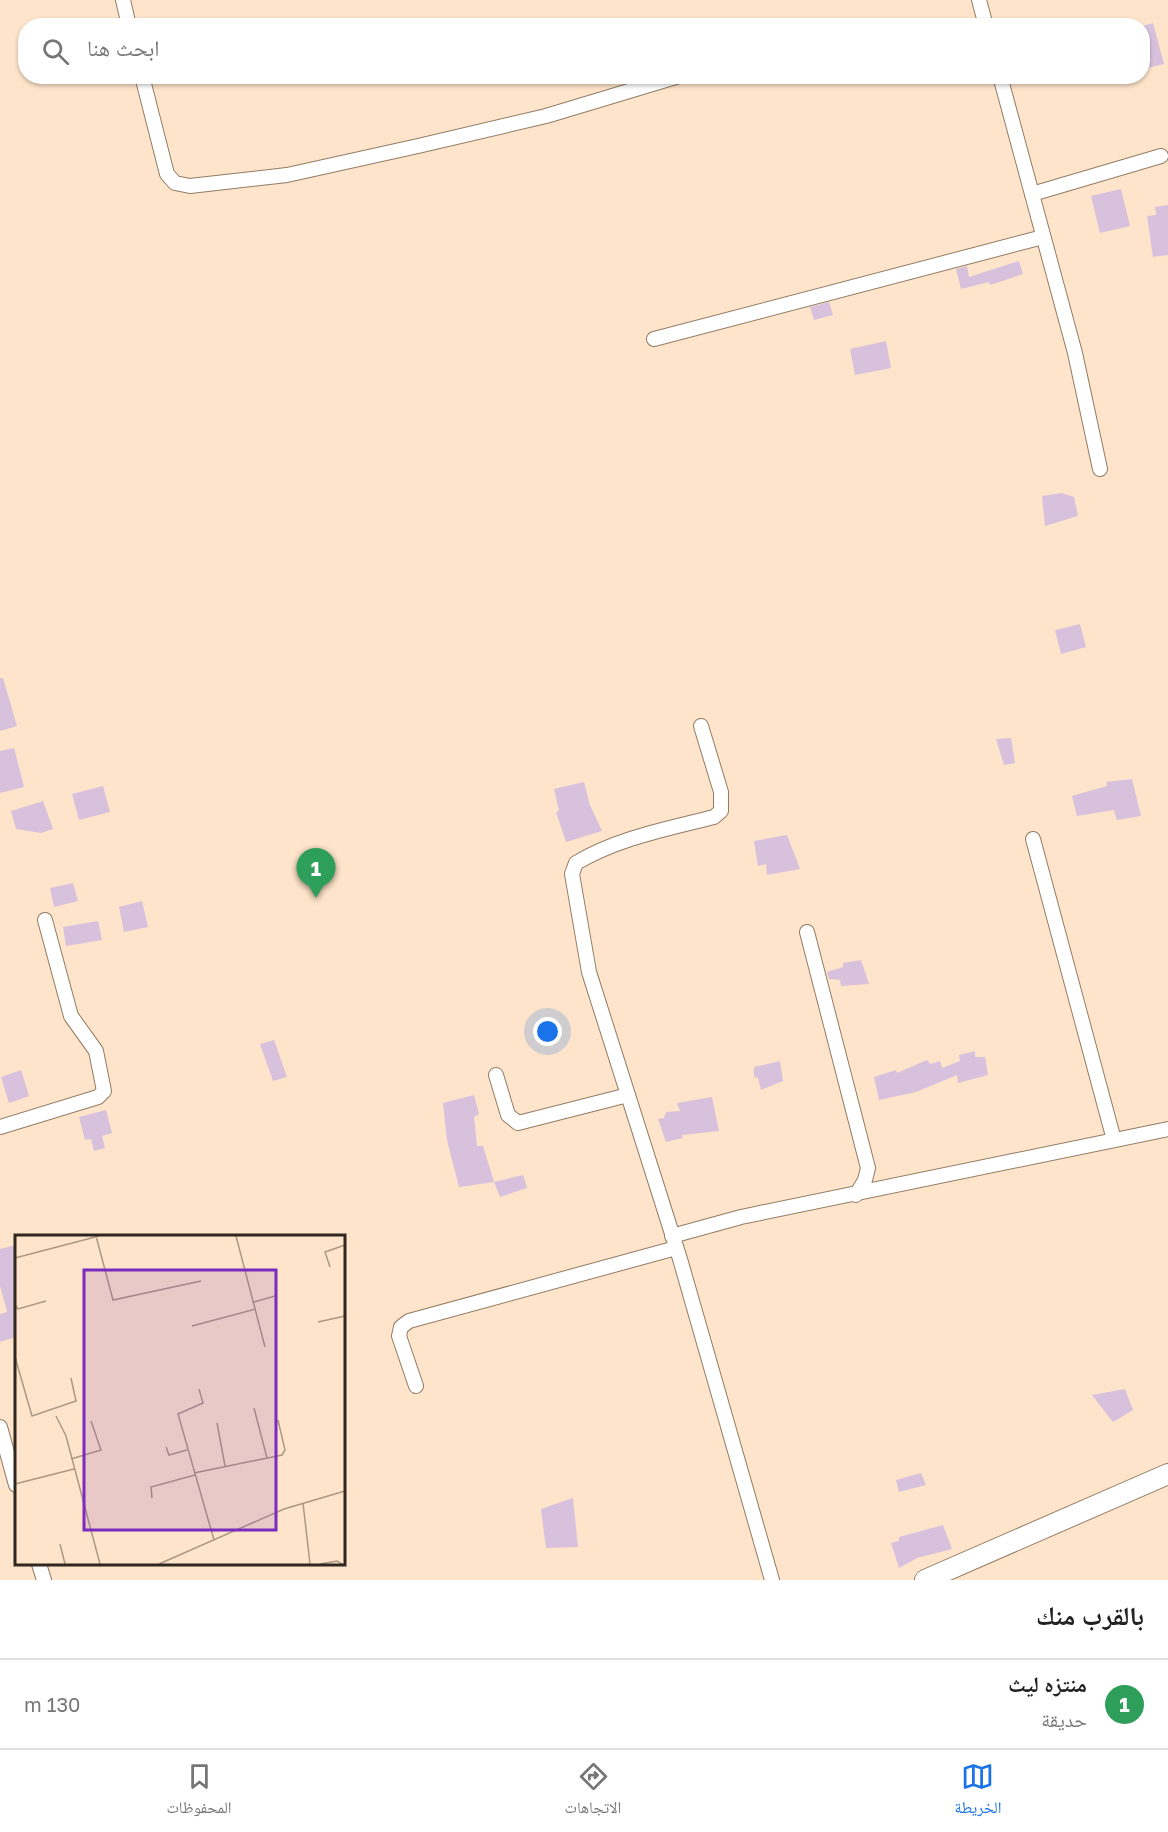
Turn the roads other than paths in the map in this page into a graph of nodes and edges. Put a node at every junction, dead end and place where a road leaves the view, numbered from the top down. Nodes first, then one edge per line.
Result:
1 (123, 0) edge
2 (979, 0) edge
3 (127, 18) edge
4 (984, 18) edge
5 (144, 84) edge
6 (653, 84) edge
7 (1002, 84) edge
8 (1161, 156) dead end
9 (1032, 194) junction
10 (1043, 237) junction
11 (654, 339) dead end
12 (1100, 469) dead end
13 (701, 726) dead end
14 (1032, 839) dead end
15 (45, 920) dead end
16 (807, 932) dead end
17 (496, 1075) dead end
18 (628, 1095) junction
19 (0, 1127) edge
20 (1168, 1129) edge
21 (1114, 1140) junction
22 (856, 1195) junction
23 (674, 1242) junction
24 (416, 1386) dead end
25 (0, 1427) edge
26 (1168, 1474) edge
27 (15, 1481) edge
28 (40, 1565) edge
29 (44, 1580) edge
30 (772, 1580) edge
31 (925, 1580) edge

1 - 3 street
2 - 4 street
5 - 6 street
7 - 9 street
8 - 9 street
9 - 10 street
10 - 11 street
10 - 12 street
13 - 18 street
14 - 21 street
15 - 19 street
16 - 22 street
17 - 18 street
18 - 23 street
20 - 21 street
21 - 22 street
22 - 23 street
23 - 24 street
23 - 30 street
25 - 27 street
26 - 31 main road
28 - 29 street

